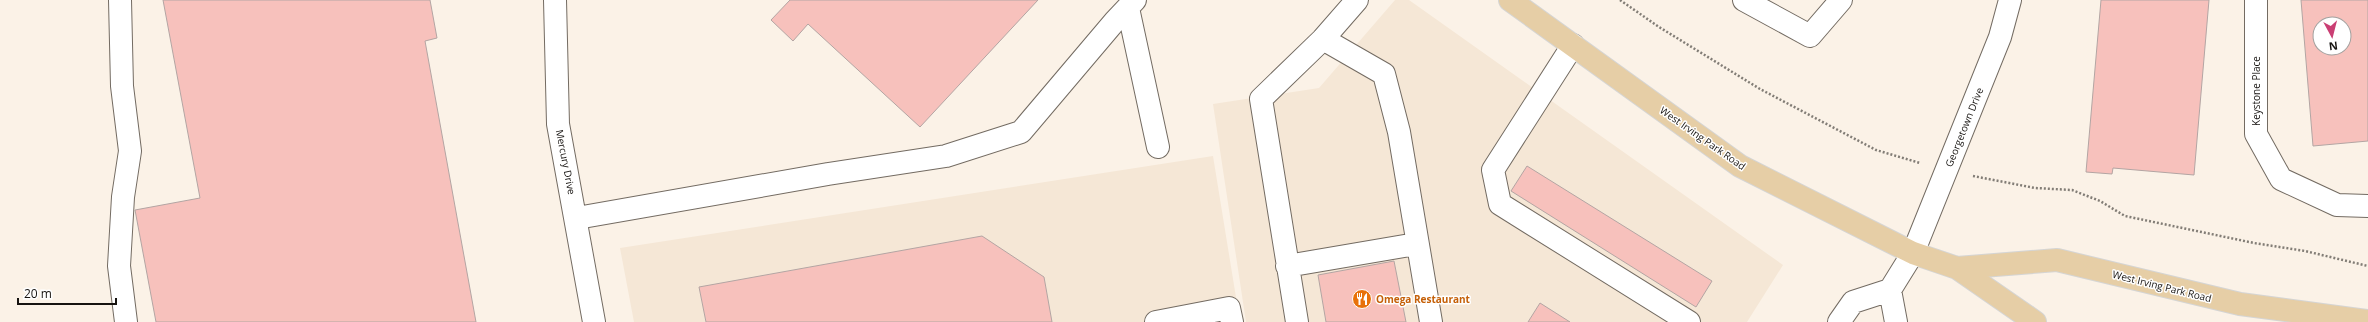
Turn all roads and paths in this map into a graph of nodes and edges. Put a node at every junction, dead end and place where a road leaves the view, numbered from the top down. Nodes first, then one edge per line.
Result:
1 (120, 0) edge
2 (555, 0) edge
3 (1357, 0) edge
4 (1510, 0) edge
5 (1620, 0) edge
6 (1744, 0) edge
7 (1841, 0) edge
8 (2010, 0) edge
9 (2256, 0) edge
10 (1132, 4) edge
11 (1323, 39) junction
12 (1573, 45) junction
13 (1158, 147) dead end
14 (1894, 155) dead end
15 (2018, 186) dead end
16 (2368, 206) edge
17 (576, 218) junction
18 (1416, 244) junction
19 (1913, 253) junction
20 (1287, 266) junction
21 (2368, 266) edge
22 (1957, 268) junction
23 (1890, 290) junction
24 (2368, 320) edge
25 (126, 322) edge
26 (594, 322) edge
27 (1156, 322) edge
28 (1232, 322) edge
29 (1297, 322) edge
30 (1431, 322) edge
31 (1689, 322) edge
32 (1839, 322) edge
33 (1896, 322) edge
34 (2035, 322) edge

1 - 25 street
2 - 17 street, Mercury Drive
3 - 11 street
4 - 12 main road, West Irving Park Road
5 - 14 path
6 - 7 street
8 - 19 street, Georgetown Drive
9 - 16 street, Keystone Place
10 - 13 street
10 - 17 street
11 - 18 street
11 - 20 street
12 - 19 main road, West Irving Park Road
12 - 31 street
15 - 21 path
17 - 26 street, Mercury Drive
18 - 20 street
18 - 30 street
19 - 22 main road, West Irving Park Road
19 - 23 street, Georgetown Drive
20 - 29 street
22 - 24 main road, West Irving Park Road
22 - 34 main road, West Irving Park Road
23 - 32 street
23 - 33 street
27 - 28 street

